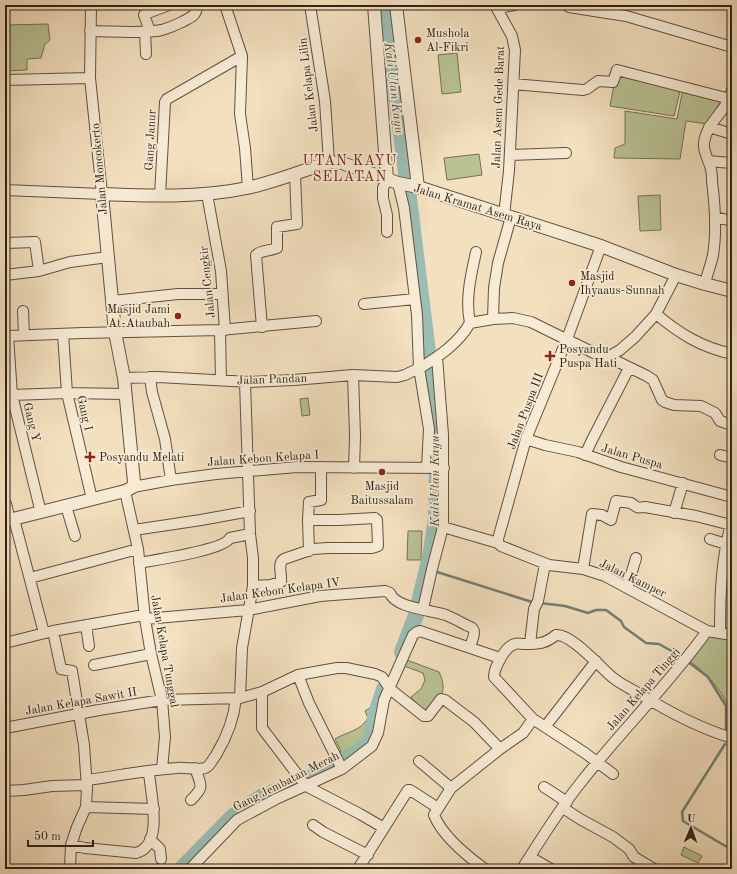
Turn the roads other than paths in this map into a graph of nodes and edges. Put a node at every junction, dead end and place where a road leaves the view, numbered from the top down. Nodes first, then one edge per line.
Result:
1 (91, 5) edge
2 (169, 5) edge
3 (197, 5) edge
4 (226, 5) edge
5 (310, 5) edge
6 (374, 5) edge
7 (396, 5) edge
8 (515, 5) edge
9 (567, 5) edge
10 (496, 7) edge
11 (152, 8) edge
12 (90, 31) junction
13 (147, 31) junction
14 (732, 47) edge
15 (146, 54) dead end
16 (242, 56) junction
17 (90, 78) junction
18 (5, 80) edge
19 (513, 84) junction
20 (731, 94) edge
21 (709, 127) junction
22 (732, 134) edge
23 (566, 153) dead end
24 (510, 155) junction
25 (708, 161) junction
26 (329, 162) junction
27 (732, 162) edge
28 (295, 174) junction
29 (395, 182) junction
30 (415, 187) junction
31 (248, 188) junction
32 (5, 190) edge
33 (102, 194) junction
34 (206, 194) junction
35 (160, 196) junction
36 (507, 216) junction
37 (715, 218) junction
38 (732, 221) edge
39 (387, 232) dead end
40 (5, 243) edge
41 (601, 246) junction
42 (476, 252) dead end
43 (108, 258) junction
44 (39, 271) junction
45 (5, 275) edge
46 (676, 275) junction
47 (705, 284) junction
48 (732, 291) edge
49 (222, 294) junction
50 (415, 299) junction
51 (112, 301) junction
52 (364, 304) dead end
53 (23, 311) dead end
54 (656, 314) junction
55 (493, 320) junction
56 (316, 321) dead end
57 (470, 323) junction
58 (262, 327) junction
59 (222, 330) junction
60 (115, 332) junction
61 (24, 335) junction
62 (7, 336) edge
63 (63, 336) junction
64 (567, 339) junction
65 (732, 354) edge
66 (608, 357) junction
67 (436, 358) junction
68 (419, 368) junction
69 (629, 368) junction
70 (353, 375) junction
71 (7, 377) edge
72 (150, 377) junction
73 (124, 378) junction
74 (221, 380) junction
75 (245, 382) junction
76 (67, 393) junction
77 (125, 394) junction
78 (12, 395) junction
79 (732, 425) edge
80 (526, 438) junction
81 (585, 455) junction
82 (720, 455) dead end
83 (732, 458) edge
84 (321, 467) junction
85 (354, 468) junction
86 (435, 468) junction
87 (249, 471) junction
88 (171, 480) junction
89 (683, 484) junction
90 (129, 489) junction
91 (91, 496) junction
92 (732, 497) edge
93 (6, 504) edge
94 (66, 506) junction
95 (250, 512) junction
96 (41, 513) junction
97 (674, 513) junction
98 (10, 520) edge
99 (308, 520) junction
100 (731, 523) edge
101 (443, 527) junction
102 (134, 530) junction
103 (250, 534) junction
104 (75, 536) dead end
105 (710, 539) dead end
106 (498, 543) junction
107 (726, 544) junction
108 (138, 549) junction
109 (309, 551) junction
110 (636, 558) dead end
111 (727, 561) edge
112 (139, 563) junction
113 (545, 564) junction
114 (583, 569) junction
115 (30, 578) junction
116 (253, 586) junction
117 (627, 588) junction
118 (419, 608) junction
119 (248, 610) junction
120 (145, 617) junction
121 (86, 625) junction
122 (707, 631) junction
123 (49, 632) junction
124 (720, 633) junction
125 (732, 635) edge
126 (5, 643) edge
127 (530, 644) junction
128 (89, 646) dead end
129 (470, 647) junction
130 (151, 654) junction
131 (500, 660) junction
132 (596, 661) junction
133 (94, 665) dead end
134 (298, 675) junction
135 (389, 688) junction
136 (262, 692) junction
137 (238, 698) junction
138 (162, 700) junction
139 (650, 701) junction
140 (79, 714) junction
141 (533, 719) junction
142 (545, 727) junction
143 (5, 728) edge
144 (732, 738) edge
145 (500, 749) junction
146 (419, 761) dead end
147 (597, 762) junction
148 (340, 764) junction
149 (196, 768) junction
150 (162, 769) junction
151 (149, 772) junction
152 (613, 774) dead end
153 (87, 783) junction
154 (303, 783) junction
155 (544, 787) dead end
156 (451, 788) junction
157 (5, 791) edge
158 (191, 800) dead end
159 (565, 805) junction
160 (86, 807) junction
161 (154, 809) junction
162 (436, 812) junction
163 (313, 825) dead end
164 (384, 828) junction
165 (150, 839) junction
166 (71, 845) junction
167 (368, 854) junction
168 (530, 857) junction
169 (161, 859) dead end
170 (70, 869) edge
171 (190, 869) edge
172 (358, 869) edge
173 (485, 869) edge
174 (522, 869) edge
175 (552, 869) edge
176 (654, 869) edge

1 - 12 street, Jalan Moncokerto
2 - 11 street
3 - 13 street
4 - 16 street
5 - 26 street, Jalan Kelapa Lilin
6 - 29 street
7 - 30 street
8 - 10 street
9 - 14 street
10 - 19 street, Jalan Asem Gede Barat
11 - 13 street
12 - 13 street
12 - 17 street, Jalan Moncokerto
13 - 15 street
16 - 31 street
16 - 35 street, Gang Janur
17 - 18 street
17 - 33 street, Jalan Moncokerto
19 - 20 street
19 - 24 street, Jalan Asem Gede Barat
20 - 21 street
21 - 22 street
21 - 25 street
23 - 24 street
24 - 36 street, Jalan Asem Gede Barat
25 - 27 street
25 - 37 street
26 - 28 street, Jalan Kramat Asem Raya
26 - 29 street, Jalan Kramat Asem Raya
28 - 31 street, Jalan Kramat Asem Raya
28 - 58 street
29 - 30 street, Jalan Kramat Asem Raya
29 - 39 street
29 - 50 street
30 - 36 street, Jalan Kramat Asem Raya
31 - 34 street, Jalan Kramat Asem Raya
32 - 33 street
33 - 35 street, Jalan Kramat Asem Raya
33 - 43 street, Jalan Moncokerto
34 - 35 street, Jalan Kramat Asem Raya
34 - 49 street, Jalan Cengkir
36 - 41 street, Jalan Kramat Asem Raya
36 - 55 street, Jalan Asem Gede Barat
37 - 38 street
37 - 47 street
40 - 44 street
41 - 46 street, Jalan Kramat Asem Raya
41 - 64 street, Jalan Puspa III
42 - 57 street
43 - 44 street
43 - 51 street, Jalan Moncokerto
44 - 45 street
46 - 47 street, Jalan Kramat Asem Raya
46 - 54 street
47 - 48 street, Jalan Kramat Asem Raya
49 - 51 street
49 - 59 street, Jalan Cengkir
50 - 52 street
50 - 68 street
51 - 60 street, Jalan Moncokerto
53 - 61 street
54 - 65 street
54 - 66 street
55 - 57 street
55 - 64 street
56 - 58 street
57 - 67 street, Jalan Pandan
58 - 59 street
59 - 60 street, Jalan Cengkir
59 - 74 street
60 - 63 street, Jalan Cengkir
60 - 73 street
61 - 62 street, Jalan Cengkir
61 - 63 street, Jalan Cengkir
62 - 71 street, Gang Y
63 - 76 street, Gang I
64 - 66 street
64 - 80 street, Jalan Puspa III
66 - 69 street
67 - 68 street, Jalan Pandan
67 - 86 street
68 - 70 street, Jalan Pandan
68 - 86 street
69 - 79 street
69 - 81 street
70 - 75 street, Jalan Pandan
70 - 85 street
71 - 78 street, Gang Y
72 - 73 street, Jalan Pandan
72 - 74 street, Jalan Pandan
72 - 88 street
73 - 77 street
74 - 75 street, Jalan Pandan
75 - 87 street
76 - 77 street
76 - 78 street
76 - 91 street, Gang I
77 - 90 street
78 - 96 street, Gang Y
80 - 81 street, Jalan Puspa
80 - 106 street, Jalan Puspa III
81 - 89 street, Jalan Puspa
82 - 83 street
84 - 85 street, Jalan Kebon Kelapa I
84 - 87 street, Jalan Kebon Kelapa I
84 - 99 street
85 - 86 street, Jalan Kebon Kelapa I
86 - 101 street
87 - 88 street, Jalan Kebon Kelapa I
87 - 95 street
88 - 90 street, Jalan Kebon Kelapa I
89 - 92 street, Jalan Puspa
89 - 97 street
90 - 91 street
90 - 102 street, Jalan Kelapa Tunggal
91 - 94 street
93 - 98 street
94 - 96 street
94 - 104 street
95 - 102 street
95 - 103 street
96 - 98 street
97 - 100 street
97 - 114 street
98 - 115 street
99 - 109 street
99 - 109 street
100 - 107 street
101 - 106 street, Jalan Kamper
101 - 118 street
102 - 108 street, Jalan Kelapa Tunggal
103 - 112 street
103 - 116 street
105 - 107 street
106 - 113 street, Jalan Kamper
107 - 111 street
108 - 112 street, Jalan Kelapa Tunggal
108 - 115 street
109 - 116 street
110 - 117 street
111 - 124 street
112 - 120 street, Jalan Kelapa Tunggal
113 - 114 street, Jalan Kamper
113 - 127 street
114 - 117 street, Jalan Kamper
115 - 123 street
116 - 119 street
117 - 122 street, Jalan Kamper
118 - 119 street, Jalan Kebon Kelapa IV
118 - 129 street, Jalan Kebon Kelapa IV
119 - 120 street, Jalan Kebon Kelapa IV
119 - 137 street
120 - 121 street, Jalan Kebon Kelapa IV
120 - 130 street, Jalan Kelapa Tunggal
121 - 123 street, Jalan Kebon Kelapa IV
121 - 128 street
122 - 124 street, Jalan Kamper
122 - 139 street, Jalan Kelapa Tinggi
123 - 126 street, Jalan Kebon Kelapa IV
123 - 140 street
124 - 125 street, Jalan Kamper
127 - 131 street
127 - 132 street
129 - 131 street
129 - 135 street, Gang Jembatan Merah
130 - 133 street
130 - 138 street, Jalan Kelapa Tunggal
131 - 141 street
132 - 139 street
132 - 142 street
134 - 135 street, Jalan Kelapa Sawit II
134 - 136 street, Jalan Kelapa Sawit II
134 - 148 street
135 - 145 street
135 - 148 street, Gang Jembatan Merah
136 - 137 street, Jalan Kelapa Sawit II
136 - 154 street
137 - 138 street, Jalan Kelapa Sawit II
137 - 149 street
138 - 140 street, Jalan Kelapa Sawit II
138 - 150 street, Jalan Kelapa Tunggal
139 - 144 street
139 - 147 street, Jalan Kelapa Tinggi
140 - 143 street, Jalan Kelapa Sawit II
140 - 153 street
141 - 142 street
141 - 145 street
142 - 147 street
145 - 156 street
146 - 156 street
147 - 152 street
147 - 159 street, Jalan Kelapa Tinggi
148 - 154 street, Gang Jembatan Merah
149 - 150 street
149 - 158 street
150 - 151 street
151 - 153 street
151 - 161 street
153 - 157 street
153 - 160 street
154 - 164 street
154 - 171 street, Gang Jembatan Merah
155 - 159 street
156 - 162 street
159 - 168 street, Jalan Kelapa Tinggi
159 - 176 street
160 - 161 street
160 - 166 street
161 - 165 street
162 - 164 street
162 - 173 street
163 - 167 street
164 - 167 street
165 - 166 street
165 - 169 street
166 - 170 street
167 - 172 street
168 - 174 street, Jalan Kelapa Tinggi
168 - 175 street

